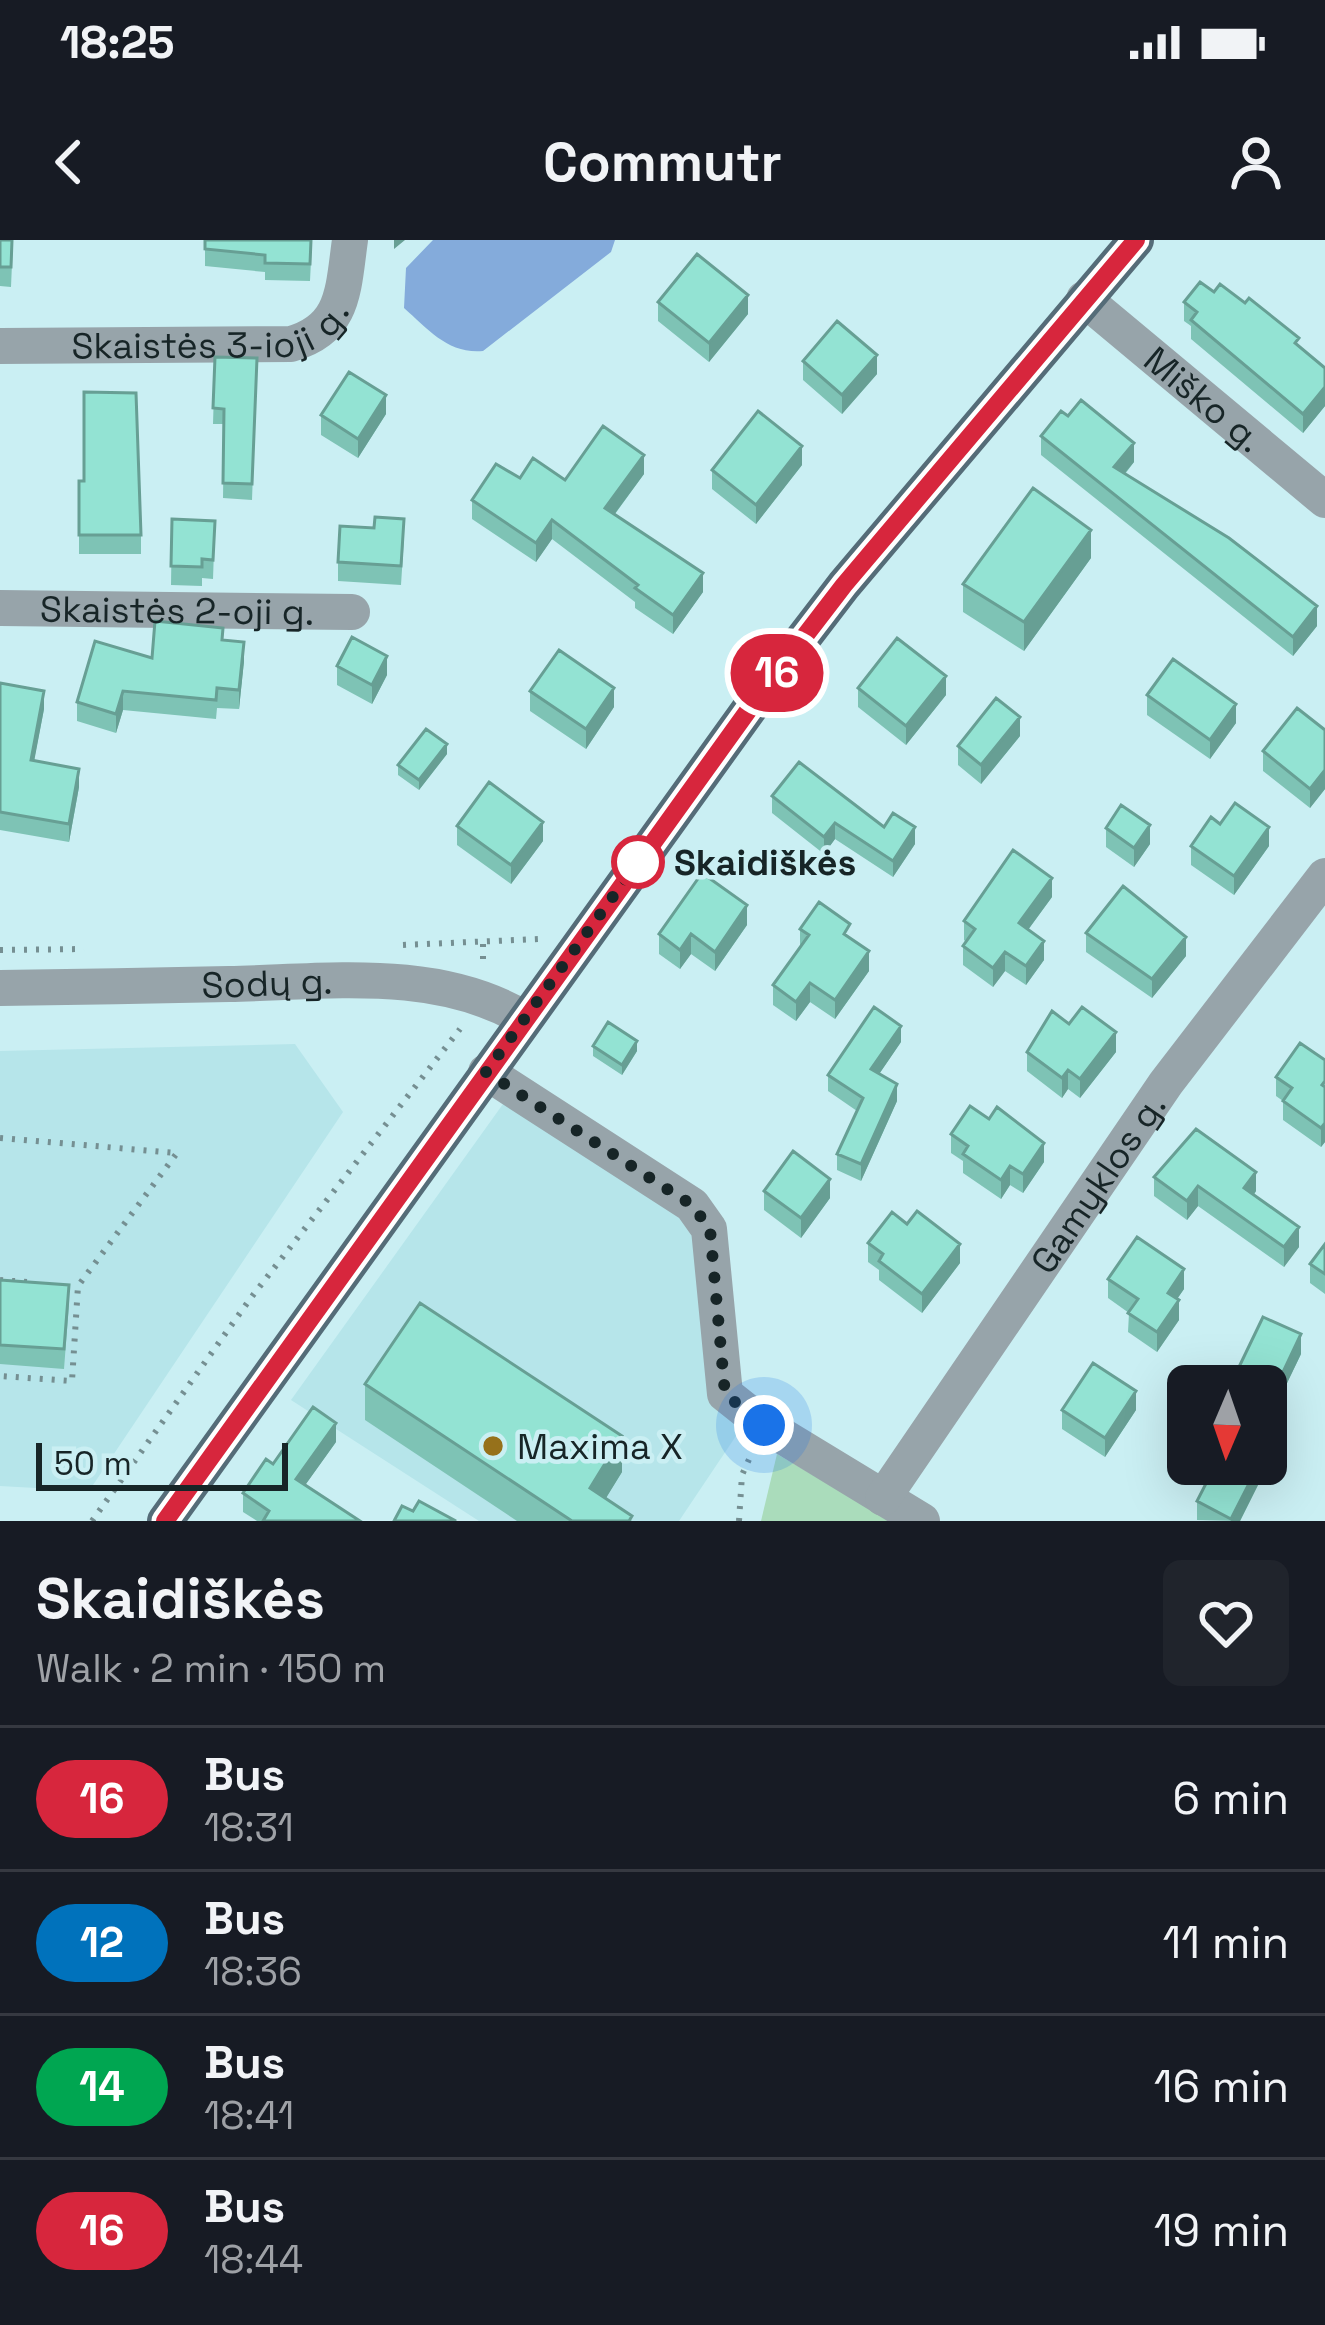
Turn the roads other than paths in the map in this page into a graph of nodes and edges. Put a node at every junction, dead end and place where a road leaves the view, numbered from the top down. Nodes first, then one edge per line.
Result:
1 (350, 240) edge
2 (1136, 240) edge
3 (1084, 299) junction
4 (0, 346) edge
5 (1325, 500) edge
6 (0, 608) edge
7 (352, 612) dead end
8 (1325, 876) edge
9 (0, 988) edge
10 (525, 1018) junction
11 (486, 1072) junction
12 (883, 1498) junction
13 (165, 1521) edge
14 (922, 1521) edge

1 - 4 street, Skaistės 3-ioji g.
2 - 3 main road
3 - 5 street, Miško g.
3 - 10 main road
6 - 7 street, Skaistės 2-oji g.
8 - 12 street, Gamyklos g.
9 - 10 street, Sodų g.
10 - 11 main road
11 - 12 street
11 - 13 main road
12 - 14 street

